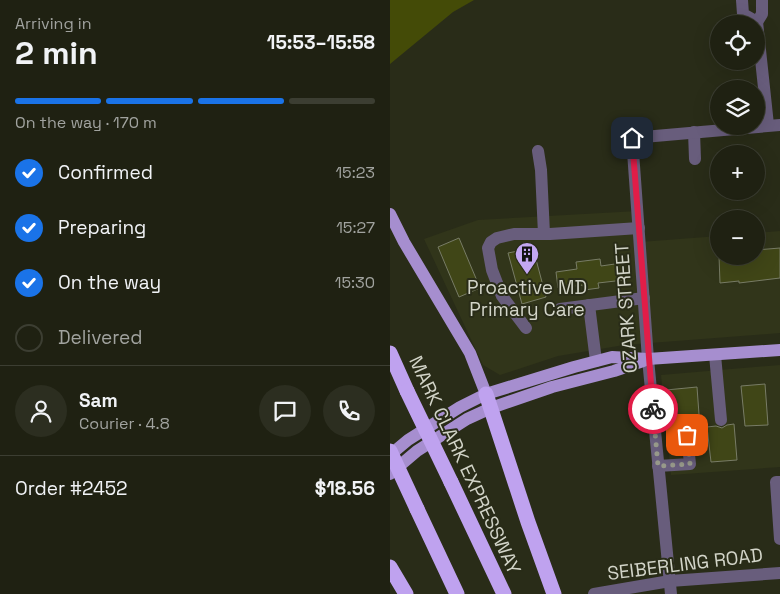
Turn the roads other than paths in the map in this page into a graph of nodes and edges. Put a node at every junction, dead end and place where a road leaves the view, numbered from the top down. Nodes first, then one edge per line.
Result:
1 (742, 0) edge
2 (762, 0) edge
3 (745, 15) edge
4 (761, 15) edge
5 (765, 70) edge
6 (774, 125) edge
7 (694, 132) junction
8 (538, 151) dead end
9 (695, 159) dead end
10 (390, 214) edge
11 (639, 228) junction
12 (544, 234) junction
13 (644, 298) junction
14 (589, 305) junction
15 (560, 309) dead end
16 (526, 328) dead end
17 (780, 350) edge
18 (390, 353) edge
19 (716, 354) junction
20 (648, 359) junction
21 (596, 361) junction
22 (489, 401) junction
23 (721, 420) dead end
24 (687, 435) dead end
25 (390, 451) edge
26 (390, 456) edge
27 (658, 466) junction
28 (390, 474) edge
29 (780, 482) edge
30 (780, 539) edge
31 (390, 567) edge
32 (780, 572) edge
33 (670, 581) junction
34 (406, 594) edge
35 (457, 594) edge
36 (504, 594) edge
37 (554, 594) edge
38 (594, 594) edge
39 (671, 594) edge

1 - 3 street
2 - 4 street
5 - 6 street
6 - 7 street
7 - 9 street
7 - 11 street, OZARK STREET
8 - 12 street
10 - 22 main road
11 - 12 street
11 - 13 street, OZARK STREET
12 - 16 street
13 - 14 street
13 - 20 street, OZARK STREET
14 - 15 street
14 - 21 street
17 - 19 main road
18 - 36 highway, MARK CLARK EXPRESSWAY, bridge
19 - 20 main road
19 - 23 street
20 - 21 main road
20 - 22 main road
20 - 27 street, OZARK STREET
21 - 22 main road
22 - 26 main road
22 - 28 main road
22 - 37 highway
24 - 27 street
25 - 35 highway, bridge
27 - 33 street, OZARK STREET
29 - 30 street
31 - 34 highway
32 - 33 street, SEIBERLING ROAD
33 - 38 street, SEIBERLING ROAD
33 - 39 street, OZARK STREET

